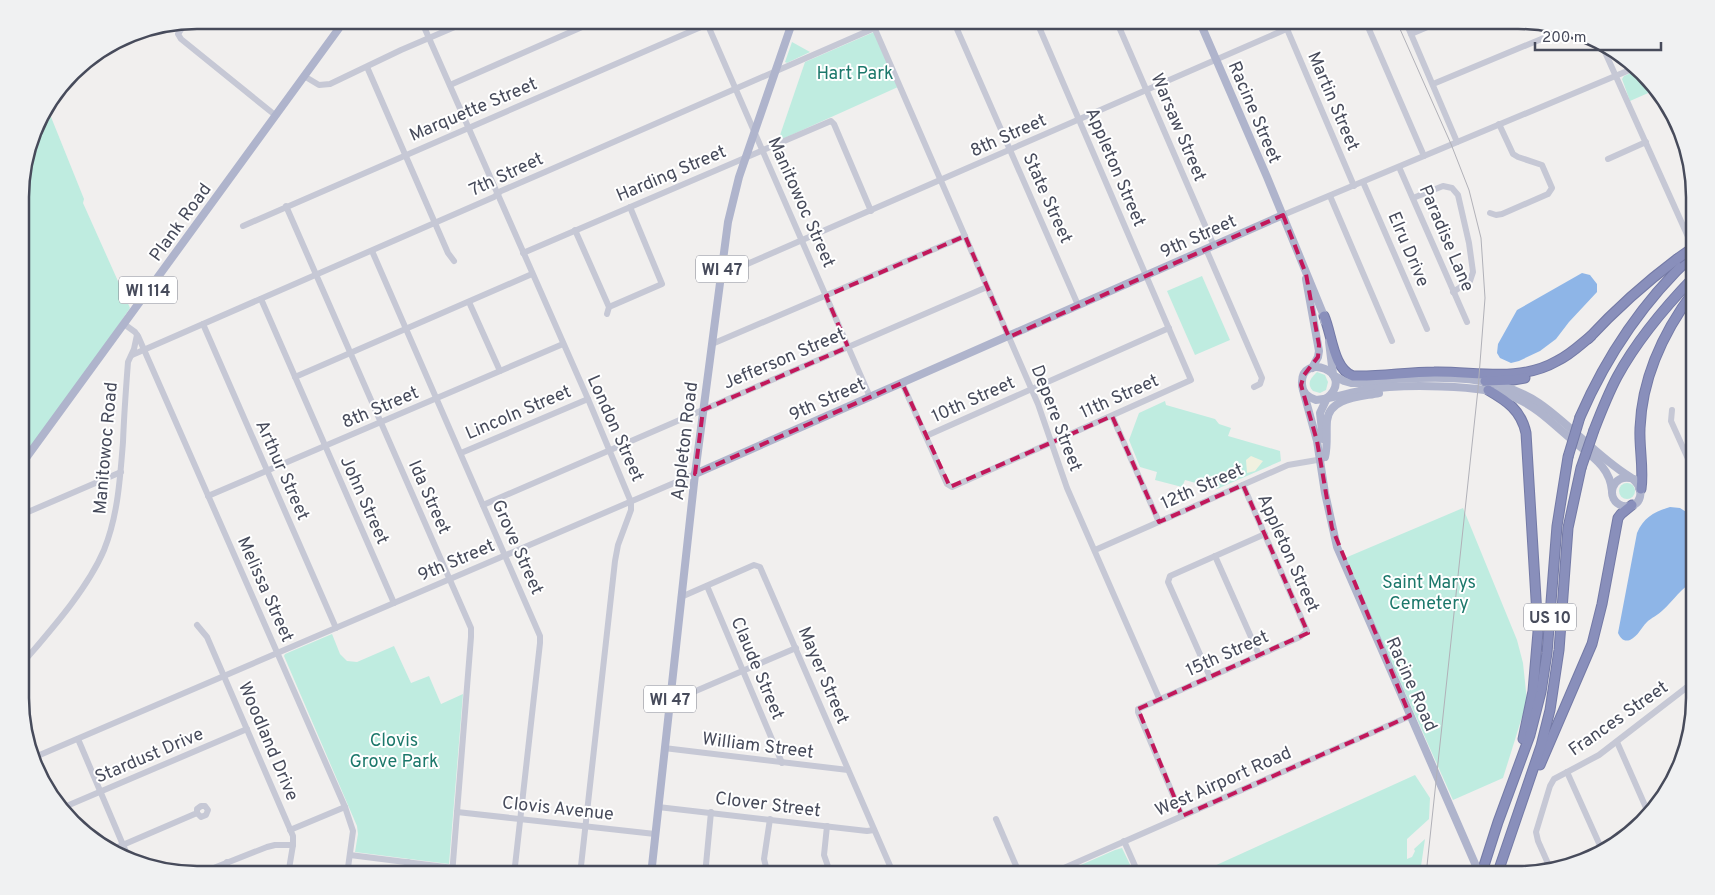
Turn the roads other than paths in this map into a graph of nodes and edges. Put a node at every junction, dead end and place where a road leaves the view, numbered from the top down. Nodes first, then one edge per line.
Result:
1 (338, 29) edge
2 (425, 29) edge
3 (450, 29) edge
4 (578, 29) edge
5 (691, 29) edge
6 (710, 29) edge
7 (790, 29) edge
8 (873, 29) edge
9 (875, 29) edge
10 (957, 29) edge
11 (1040, 29) edge
12 (1120, 29) edge
13 (1203, 29) edge
14 (1286, 29) joint
15 (1369, 29) edge
16 (1409, 29) edge
17 (1423, 29) edge
18 (181, 30) edge
19 (1555, 33) edge
20 (1411, 34) junction
21 (429, 38) junction
22 (1606, 53) edge
23 (1216, 60) junction
24 (367, 67) junction
25 (1629, 70) edge
26 (775, 72) junction
27 (304, 76) junction
28 (1616, 76) junction
29 (1433, 84) junction
30 (450, 85) junction
31 (736, 89) junction
32 (1147, 91) junction
33 (275, 115) junction
34 (1079, 120) junction
35 (1499, 124) junction
36 (468, 127) junction
37 (754, 130) junction
38 (1457, 142) junction
39 (1646, 142) junction
40 (763, 150) junction
41 (1010, 150) junction
42 (405, 154) junction
43 (1424, 156) junction
44 (746, 157) junction
45 (1608, 159) dead end
46 (1399, 166) junction
47 (941, 180) junction
48 (1363, 182) junction
49 (1354, 186) junction
50 (497, 194) junction
51 (1330, 196) junction
52 (1413, 198) junction
53 (286, 206) junction
54 (630, 207) junction
55 (871, 210) junction
56 (1490, 213) dead end
57 (1283, 216) junction
58 (434, 223) junction
59 (243, 226) dead end
60 (575, 230) junction
61 (1686, 231) edge
62 (965, 236) junction
63 (802, 241) junction
64 (1210, 247) junction
65 (372, 251) junction
66 (523, 253) junction
67 (1686, 256) edge
68 (1686, 259) edge
69 (454, 261) dead end
70 (1679, 263) junction
71 (532, 274) junction
72 (1306, 274) junction
73 (316, 275) junction
74 (722, 275) junction
75 (1147, 275) junction
76 (1686, 286) edge
77 (987, 287) junction
78 (1453, 292) junction
79 (826, 296) junction
80 (261, 299) junction
81 (468, 302) junction
82 (1686, 304) edge
83 (1078, 305) junction
84 (609, 307) junction
85 (607, 314) dead end
86 (1324, 316) junction
87 (1467, 322) dead end
88 (124, 324) junction
89 (203, 324) junction
90 (1169, 328) junction
91 (406, 329) junction
92 (1426, 329) dead end
93 (137, 334) junction
94 (1591, 336) junction
95 (1009, 337) junction
96 (1392, 340) dead end
97 (563, 344) junction
98 (712, 344) junction
99 (848, 347) junction
100 (144, 350) junction
101 (351, 353) junction
102 (132, 355) junction
103 (1312, 368) junction
104 (500, 372) junction
105 (1333, 375) junction
106 (294, 377) junction
107 (1191, 380) joint
108 (1485, 381) junction
109 (902, 383) junction
110 (1254, 387) dead end
111 (1393, 388) junction
112 (1032, 389) junction
113 (1303, 390) junction
114 (1488, 390) junction
115 (870, 397) junction
116 (1327, 398) junction
117 (437, 399) junction
118 (588, 399) junction
119 (703, 410) junction
120 (1672, 410) dead end
121 (1112, 416) junction
122 (381, 423) junction
123 (926, 436) junction
124 (1052, 443) junction
125 (325, 446) junction
126 (610, 450) junction
127 (461, 453) junction
128 (29, 454) edge
129 (1686, 454) edge
130 (1323, 459) junction
131 (268, 471) junction
132 (121, 472) junction
133 (695, 474) junction
134 (1634, 479) junction
135 (1243, 485) junction
136 (1641, 489) junction
137 (1612, 491) junction
138 (208, 496) junction
139 (631, 502) junction
140 (483, 505) junction
141 (1632, 505) junction
142 (29, 512) edge
143 (1158, 522) junction
144 (1265, 534) junction
145 (1095, 550) junction
146 (505, 555) junction
147 (1215, 556) junction
148 (449, 579) junction
149 (706, 586) junction
150 (681, 597) junction
151 (394, 603) junction
152 (197, 625) dead end
153 (336, 628) junction
154 (1306, 633) joint
155 (796, 648) junction
156 (278, 653) junction
157 (1259, 655) junction
158 (29, 656) edge
159 (743, 671) junction
160 (225, 676) junction
161 (1210, 677) junction
162 (1686, 688) edge
163 (1159, 698) junction
164 (670, 702) junction
165 (1410, 716) junction
166 (248, 729) junction
167 (78, 739) junction
168 (1617, 742) junction
169 (664, 748) junction
170 (39, 756) edge
171 (782, 762) junction
172 (848, 770) junction
173 (1567, 772) junction
174 (1515, 773) junction
175 (1531, 774) junction
176 (100, 792) junction
177 (67, 806) edge
178 (345, 807) junction
179 (658, 807) junction
180 (1646, 808) edge
181 (457, 812) junction
182 (711, 812) junction
183 (197, 813) dead end
184 (1182, 816) junction
185 (520, 819) junction
186 (770, 819) junction
187 (996, 819) dead end
188 (586, 826) junction
189 (827, 826) junction
190 (290, 830) junction
191 (874, 830) junction
192 (655, 834) junction
193 (1124, 841) junction
194 (123, 845) junction
195 (293, 845) junction
196 (1600, 845) edge
197 (118, 847) edge
198 (125, 850) edge
199 (350, 855) junction
200 (227, 862) junction
201 (408, 862) junction
202 (1548, 863) edge
203 (219, 866) edge
204 (227, 866) edge
205 (290, 866) edge
206 (348, 866) edge
207 (407, 866) edge
208 (428, 866) edge
209 (452, 866) edge
210 (515, 866) edge
211 (581, 866) edge
212 (652, 866) edge
213 (706, 866) edge
214 (766, 866) edge
215 (827, 866) edge
216 (890, 866) edge
217 (1016, 866) edge
218 (1068, 866) edge
219 (1134, 866) edge
220 (1476, 866) edge
221 (1483, 866) edge
222 (1501, 866) edge

1 - 27 main road, Plank Road / WI 114
2 - 21 street, London Street
3 - 21 street
4 - 30 street
5 - 36 street, Marquette Street
6 - 31 street, Manitowoc Street
7 - 26 main road, Appleton Road / WI 47
8 - 26 street, 7th Street
9 - 47 street, Depere Street
10 - 41 street, State Street
11 - 34 street, Appleton Street
12 - 32 street, Warsaw Street
13 - 23 main road, Racine Street
14 - 23 street, 8th Street
14 - 49 street, Martin Street
15 - 43 street
16 - 20 street
17 - 20 street
18 - 33 street
19 - 29 street
20 - 29 street
21 - 24 street
21 - 30 street, London Street
22 - 28 street
23 - 32 street, 8th Street
23 - 57 main road, Racine Street
24 - 27 street
24 - 42 street
25 - 28 street, 9th Street
26 - 31 street, 7th Street
26 - 37 main road, Appleton Road / WI 47
27 - 33 main road, Plank Road / WI 114
28 - 35 street, 9th Street
28 - 39 street
29 - 38 street
30 - 36 street, London Street
31 - 37 street, Manitowoc Street
31 - 50 street, 7th Street
32 - 34 street, 8th Street
32 - 64 street, Warsaw Street
33 - 88 main road, Plank Road / WI 114
34 - 41 street, 8th Street
34 - 75 street, Appleton Street
35 - 38 street, 9th Street
35 - 56 street
36 - 42 street, Marquette Street
36 - 50 street, London Street
37 - 40 street, Manitowoc Street
37 - 44 main road, Appleton Road / WI 47
38 - 43 street, 9th Street
39 - 45 street
39 - 61 street
40 - 44 street, Harding Street
40 - 55 street, Harding Street
40 - 63 street, Manitowoc Street
41 - 47 street, 8th Street
41 - 83 street, State Street
42 - 53 street, Marquette Street
42 - 58 street
43 - 46 street, 9th Street
44 - 54 street, Harding Street
44 - 74 main road, Appleton Road / WI 47
46 - 48 street, 9th Street
46 - 52 street, Paradise Lane
47 - 55 street, 8th Street
47 - 62 street, Depere Street
48 - 49 street, 9th Street
48 - 92 street, Elru Drive
49 - 51 street, 9th Street
50 - 58 street, 7th Street
50 - 66 street, London Street
51 - 57 street, 9th Street
51 - 96 street
52 - 78 street, Paradise Lane
52 - 78 street
53 - 59 street, Marquette Street
53 - 73 street, Ida Street
54 - 60 street, Harding Street
54 - 84 street
55 - 63 street, 8th Street
57 - 64 main road, 9th Street
57 - 72 main road
58 - 65 street, 7th Street
58 - 69 street
60 - 66 street, Harding Street
60 - 84 street
62 - 77 street, Depere Street
62 - 79 street
63 - 74 street, 8th Street
63 - 79 street, Manitowoc Street
64 - 75 main road, 9th Street
64 - 110 street, Warsaw Street
65 - 73 street, 7th Street
65 - 91 street, Grove Street
66 - 71 street, London Street
67 - 70 highway, bridge
68 - 70 highway, US 10
70 - 94 highway
70 - 174 highway, US 10, bridge
71 - 81 street
71 - 97 street, London Street
72 - 86 main road
72 - 103 main road
73 - 80 street, 7th Street
73 - 101 street, Ida Street
74 - 98 main road, Appleton Road / WI 47
75 - 83 main road, 9th Street
75 - 90 street, Appleton Street
76 - 175 highway, US 10, bridge
77 - 95 street, Depere Street
77 - 99 street, Jefferson Street
78 - 87 street, Paradise Lane
79 - 98 street
79 - 99 street, Manitowoc Street
80 - 89 street, 7th Street
80 - 106 street, John Street
81 - 91 street
81 - 104 street
82 - 136 highway
83 - 95 main road, 9th Street
84 - 85 street
86 - 94 highway
86 - 105 main road
88 - 93 street, Melissa Street
88 - 128 main road, Plank Road / WI 114
89 - 100 street, 7th Street
89 - 131 street, Arthur Street
90 - 107 street, Appleton Street
90 - 112 street, 10th Street
91 - 101 street
91 - 117 street, Grove Street
93 - 100 street, Melissa Street
93 - 102 street, Manitowoc Road
94 - 108 highway
95 - 109 main road, 9th Street
95 - 112 street, Depere Street
97 - 104 street, 8th Street
97 - 118 street, London Street
98 - 119 main road, Appleton Road / WI 47
99 - 115 street, Manitowoc Street
99 - 119 street, Jefferson Street
100 - 102 street, 7th Street
100 - 138 street, Melissa Street
101 - 106 street
101 - 122 street, Ida Street
102 - 132 street, Manitowoc Road
103 - 105 main road
103 - 113 main road
104 - 117 street, 8th Street
105 - 108 main road
105 - 116 main road
106 - 125 street, John Street
107 - 121 street, 11th Street
108 - 134 main road
109 - 115 main road, 9th Street
109 - 123 street
111 - 114 main road
111 - 116 main road
111 - 130 main road
112 - 123 street, 10th Street
112 - 124 street, Depere Street
113 - 116 main road
113 - 130 main road, Racine Road
114 - 137 main road
114 - 174 highway
115 - 133 main road, 9th Street
116 - 130 main road, Racine Road
117 - 122 street, 8th Street
117 - 127 street, Grove Street
118 - 126 street, London Street
118 - 127 street, Lincoln Street
119 - 126 street, Jefferson Street
119 - 133 main road, Appleton Road / WI 47
120 - 129 street
121 - 124 street, 11th Street
121 - 143 street
122 - 125 street, 8th Street
122 - 148 street, Ida Street
123 - 124 street, 11th Street
124 - 145 street, Depere Street
125 - 131 street, 8th Street
125 - 151 street, John Street
126 - 139 street, London Street
126 - 140 street, Jefferson Street
127 - 140 street, Grove Street
130 - 135 street, 12th Street
130 - 165 main road, Racine Road
131 - 138 street, 8th Street
131 - 153 street, Arthur Street
132 - 142 street
132 - 158 street, Manitowoc Road
133 - 139 street, 9th Street
133 - 150 main road, Appleton Road / WI 47
134 - 136 main road
134 - 137 main road
135 - 143 street, 12th Street
135 - 144 street, Appleton Street
136 - 141 main road
137 - 141 main road
138 - 156 street, Melissa Street
139 - 146 street, 9th Street
139 - 188 street, London Street
140 - 146 street, Grove Street
141 - 175 highway
143 - 145 street, 12th Street
144 - 147 street
144 - 154 street, Appleton Street
145 - 163 street, Depere Street
146 - 148 street, 9th Street
146 - 185 street, Grove Street
147 - 157 street
147 - 161 street
148 - 151 street, 9th Street
148 - 181 street, Ida Street
149 - 150 street, Mayer Street
149 - 155 street, Mayer Street
149 - 159 street, Claude Street
150 - 164 main road, Appleton Road / WI 47
151 - 153 street, 9th Street
152 - 160 street, Woodland Drive
153 - 156 street, 9th Street
154 - 157 street, 15th Street
155 - 159 street
155 - 172 street, Mayer Street
156 - 160 street, 9th Street
156 - 178 street, Melissa Street
157 - 161 street, 15th Street
159 - 164 street
159 - 171 street, Claude Street
160 - 166 street, Woodland Drive
160 - 167 street, 9th Street
161 - 163 street, 15th Street
162 - 168 street, Frances Street
163 - 184 street
164 - 169 main road, Appleton Road / WI 47
165 - 184 street, West Airport Road
165 - 220 main road, Racine Road
166 - 176 street, Stardust Drive
166 - 190 street, Woodland Drive
167 - 170 street, 9th Street
167 - 176 street
168 - 173 street, Frances Street
168 - 180 street
169 - 171 street, William Street
169 - 179 main road, Appleton Road / WI 47
171 - 172 street, William Street
172 - 191 street, Mayer Street
173 - 196 street
173 - 202 street, Frances Street
174 - 221 highway, US 10
175 - 222 highway, US 10
176 - 177 street, Stardust Drive
176 - 194 street
178 - 190 street
178 - 199 street, Melissa Street
179 - 182 street, Clover Street
179 - 192 main road, Appleton Road / WI 47
181 - 185 street, Clovis Avenue
181 - 209 street, Ida Street
182 - 186 street, Clover Street
182 - 213 street
183 - 194 street
184 - 193 street, West Airport Road
185 - 188 street, Clovis Avenue
185 - 210 street, Grove Street
186 - 189 street, Clover Street
186 - 214 street
187 - 217 street
188 - 192 street, Clovis Avenue
188 - 211 street, London Street
189 - 191 street, Clover Street
189 - 215 street
190 - 195 street, Woodland Drive
191 - 216 street, Mayer Street
192 - 212 main road, Appleton Road / WI 47
193 - 218 street, West Airport Road
193 - 219 street
194 - 197 street
194 - 198 street
195 - 200 street
195 - 205 street, Woodland Drive
199 - 201 street
199 - 206 street, Melissa Street
200 - 203 street
200 - 204 street
201 - 207 street
201 - 208 street

